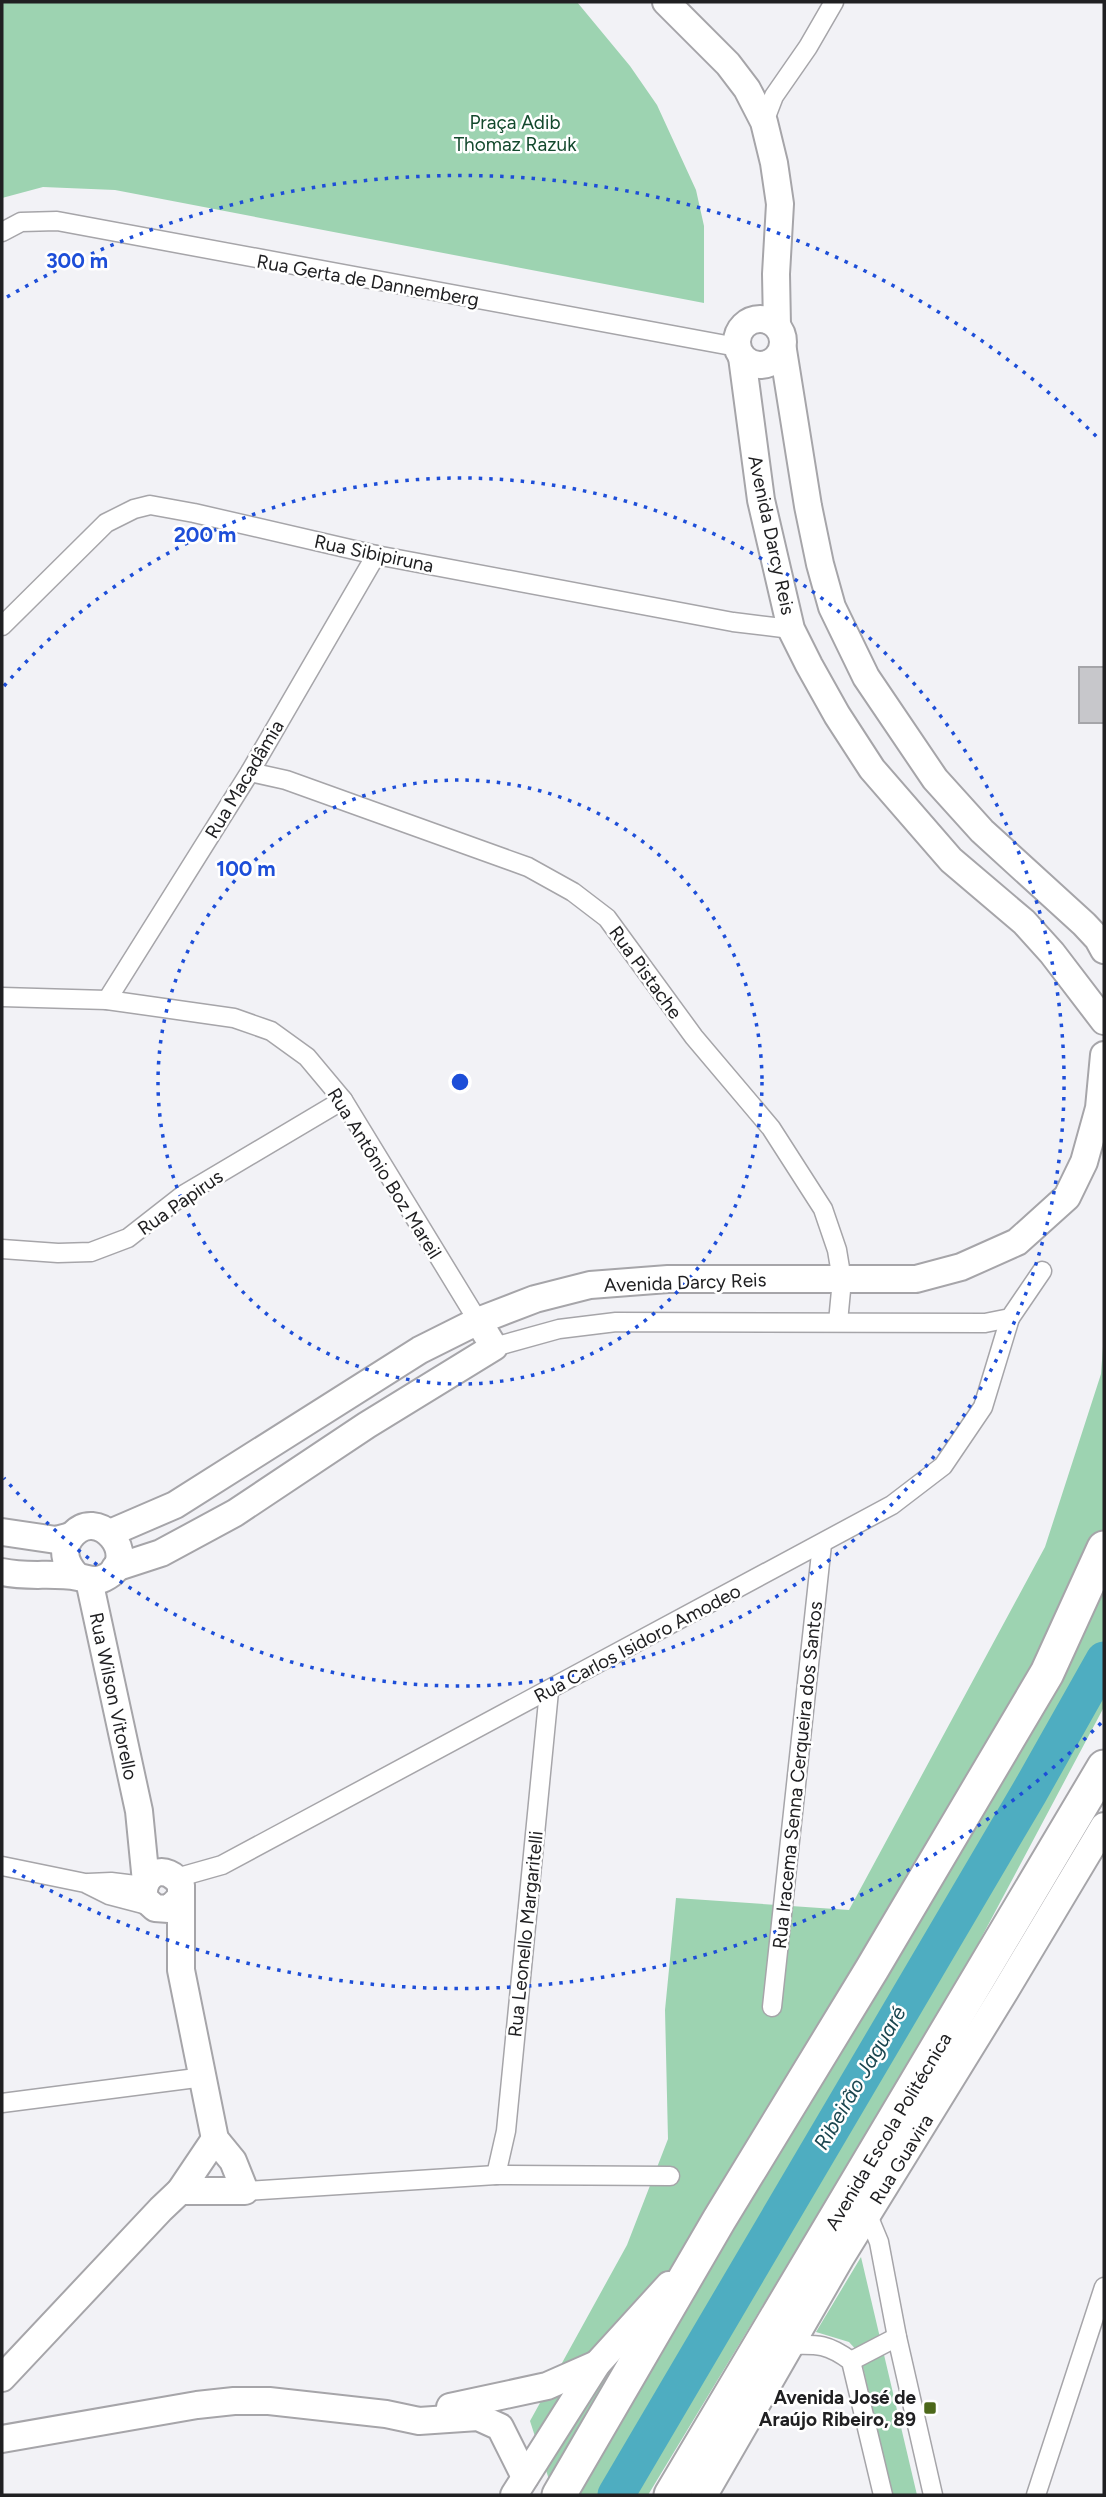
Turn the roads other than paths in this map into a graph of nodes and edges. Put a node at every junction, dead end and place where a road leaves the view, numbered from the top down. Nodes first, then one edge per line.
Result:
1 (666, 2) edge
2 (834, 2) edge
3 (764, 122) junction
4 (2, 232) edge
5 (780, 338) junction
6 (739, 352) junction
7 (376, 555) junction
8 (8, 607) edge
9 (2, 626) edge
10 (791, 629) junction
11 (250, 772) junction
12 (1104, 950) edge
13 (2, 997) edge
14 (107, 1000) junction
15 (1104, 1021) edge
16 (1104, 1055) edge
17 (342, 1100) junction
18 (2, 1249) edge
19 (1042, 1271) dead end
20 (842, 1280) junction
21 (1010, 1318) junction
22 (478, 1321) junction
23 (838, 1322) junction
24 (494, 1347) junction
25 (390, 1368) junction
26 (387, 1413) junction
27 (2, 1532) edge
28 (110, 1533) junction
29 (71, 1536) junction
30 (822, 1544) junction
31 (1104, 1548) edge
32 (115, 1568) junction
33 (2, 1572) edge
34 (83, 1578) junction
35 (549, 1691) junction
36 (1104, 1767) edge
37 (1104, 1826) edge
38 (2, 1866) edge
39 (160, 1890) junction
40 (772, 2007) dead end
41 (204, 2077) junction
42 (2, 2103) edge
43 (215, 2139) junction
44 (496, 2175) junction
45 (670, 2176) dead end
46 (180, 2191) junction
47 (245, 2191) junction
48 (867, 2213) junction
49 (719, 2220) junction
50 (1104, 2287) edge
51 (897, 2337) junction
52 (790, 2345) junction
53 (851, 2361) junction
54 (597, 2364) junction
55 (2, 2378) edge
56 (386, 2414) junction
57 (734, 2416) junction
58 (2, 2440) edge
59 (519, 2486) edge
60 (559, 2495) edge
61 (671, 2495) edge
62 (704, 2495) edge
63 (883, 2495) edge
64 (933, 2495) edge
65 (1037, 2495) edge

1 - 3 street
2 - 3 street
3 - 5 street
4 - 6 street, Rua Gerta de Dannemberg
5 - 6 street
5 - 6 street
5 - 12 street
6 - 10 street, Avenida Darcy Reis
7 - 8 street, Rua Sibipiruna
7 - 10 street, Rua Sibipiruna
7 - 11 street, Rua Macadâmia
8 - 9 street, Rua Sibipiruna
10 - 15 street, Avenida Darcy Reis
11 - 14 street, Rua Macadâmia
11 - 20 street, Rua Pistache
13 - 14 street, Rua Antônio Boz Mareil
14 - 17 street, Rua Antônio Boz Mareil
16 - 20 street, Avenida Darcy Reis
17 - 18 street, Rua Papirus
17 - 22 street, Rua Antônio Boz Mareil
19 - 21 street
20 - 22 street, Avenida Darcy Reis
20 - 23 street, Rua Pistache
21 - 23 street, Avenida Darcy Reis
21 - 30 street, Rua Carlos Isidoro Amodeo
22 - 24 street, Rua Antônio Boz Mareil
22 - 25 street, Avenida Darcy Reis
23 - 24 street, Avenida Darcy Reis
24 - 26 street, Avenida Darcy Reis
25 - 26 street
25 - 28 street, Avenida Darcy Reis
26 - 32 street, Avenida Darcy Reis
27 - 29 street
28 - 29 street
28 - 32 street
29 - 34 street
30 - 35 street, Rua Carlos Isidoro Amodeo
30 - 40 street, Rua Iracema Senna Cerqueira dos Santos
31 - 49 highway
32 - 34 street
33 - 34 street
34 - 39 street, Rua Wilson Vitorello
35 - 39 street, Rua Carlos Isidoro Amodeo
35 - 44 street, Rua Leonello Margaritelli
36 - 57 highway, Avenida Escola Politécnica
37 - 48 street, Rua Guavira
38 - 39 street, Rua Carlos Isidoro Amodeo
39 - 41 street, Rua Wilson Vitorello
41 - 42 street
41 - 43 street, Rua Wilson Vitorello
43 - 46 street
43 - 47 street, Rua Wilson Vitorello
44 - 45 street
44 - 47 street
46 - 47 street
46 - 55 street
48 - 51 street
48 - 52 street, Rua Guavira
49 - 54 street
49 - 60 highway
50 - 65 street
51 - 53 street
51 - 64 street
52 - 53 street
52 - 57 street, Rua Guavira
53 - 63 street
54 - 56 street
54 - 59 street
56 - 58 street
56 - 59 street
57 - 61 highway, Avenida Escola Politécnica
57 - 62 street, Rua Guavira

